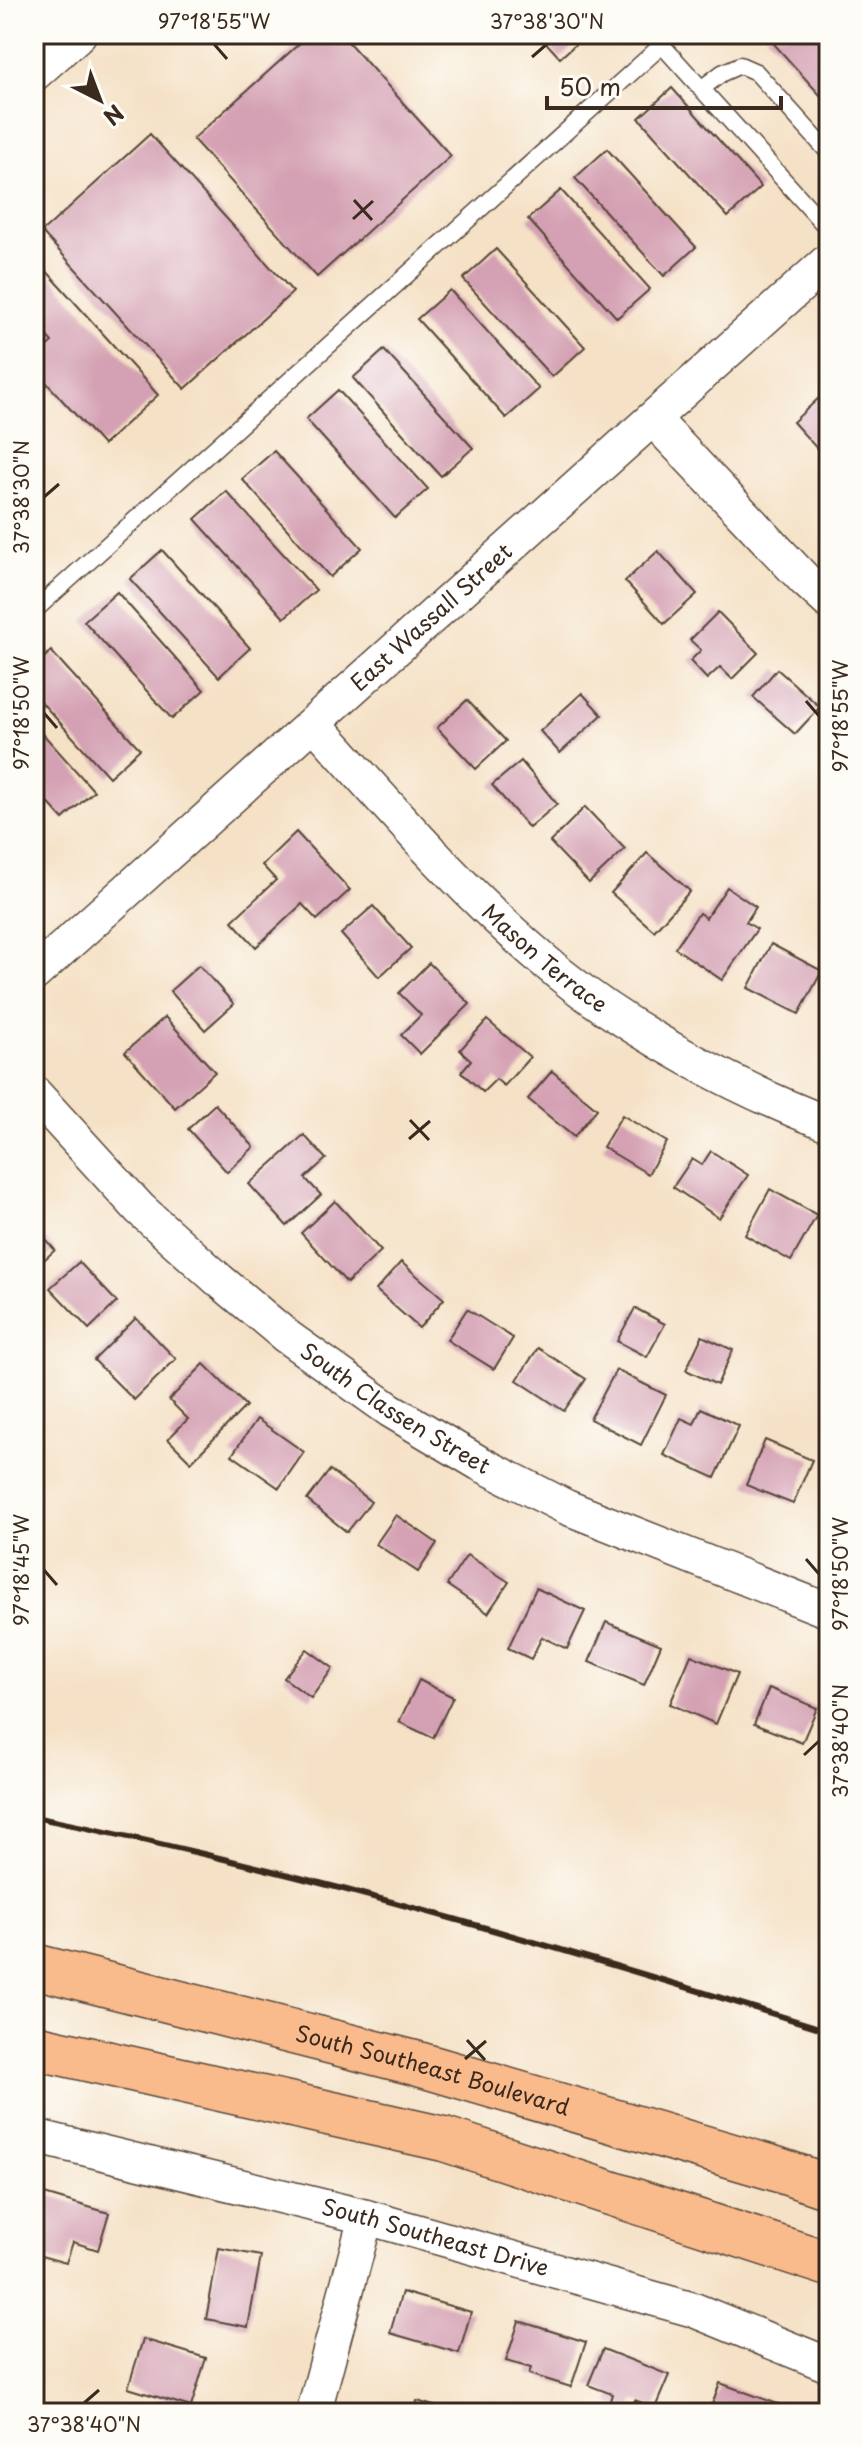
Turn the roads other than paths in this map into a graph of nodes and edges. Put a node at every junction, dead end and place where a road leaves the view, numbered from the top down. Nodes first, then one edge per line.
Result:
1 (79, 34) edge
2 (657, 40) edge
3 (34, 74) edge
4 (701, 89) junction
5 (829, 153) edge
6 (829, 230) edge
7 (829, 260) edge
8 (653, 419) junction
9 (829, 602) edge
10 (34, 611) edge
11 (314, 723) junction
12 (34, 974) edge
13 (34, 1093) edge
14 (829, 1124) edge
15 (829, 1611) edge
16 (34, 1966) edge
17 (34, 2047) edge
18 (34, 2136) edge
19 (829, 2187) edge
20 (366, 2217) junction
21 (829, 2264) edge
22 (829, 2365) edge
23 (314, 2411) edge

1 - 3 street
2 - 4 lane
2 - 10 lane
4 - 5 lane
4 - 6 lane
7 - 8 street, East Wassall Street
8 - 9 street
8 - 11 street, East Wassall Street
11 - 12 street, East Wassall Street
11 - 14 street, Mason Terrace
13 - 15 street, South Classen Street
16 - 19 main road, South Southeast Boulevard
17 - 21 main road
18 - 20 street, South Southeast Drive
20 - 22 street, South Southeast Drive
20 - 23 street

